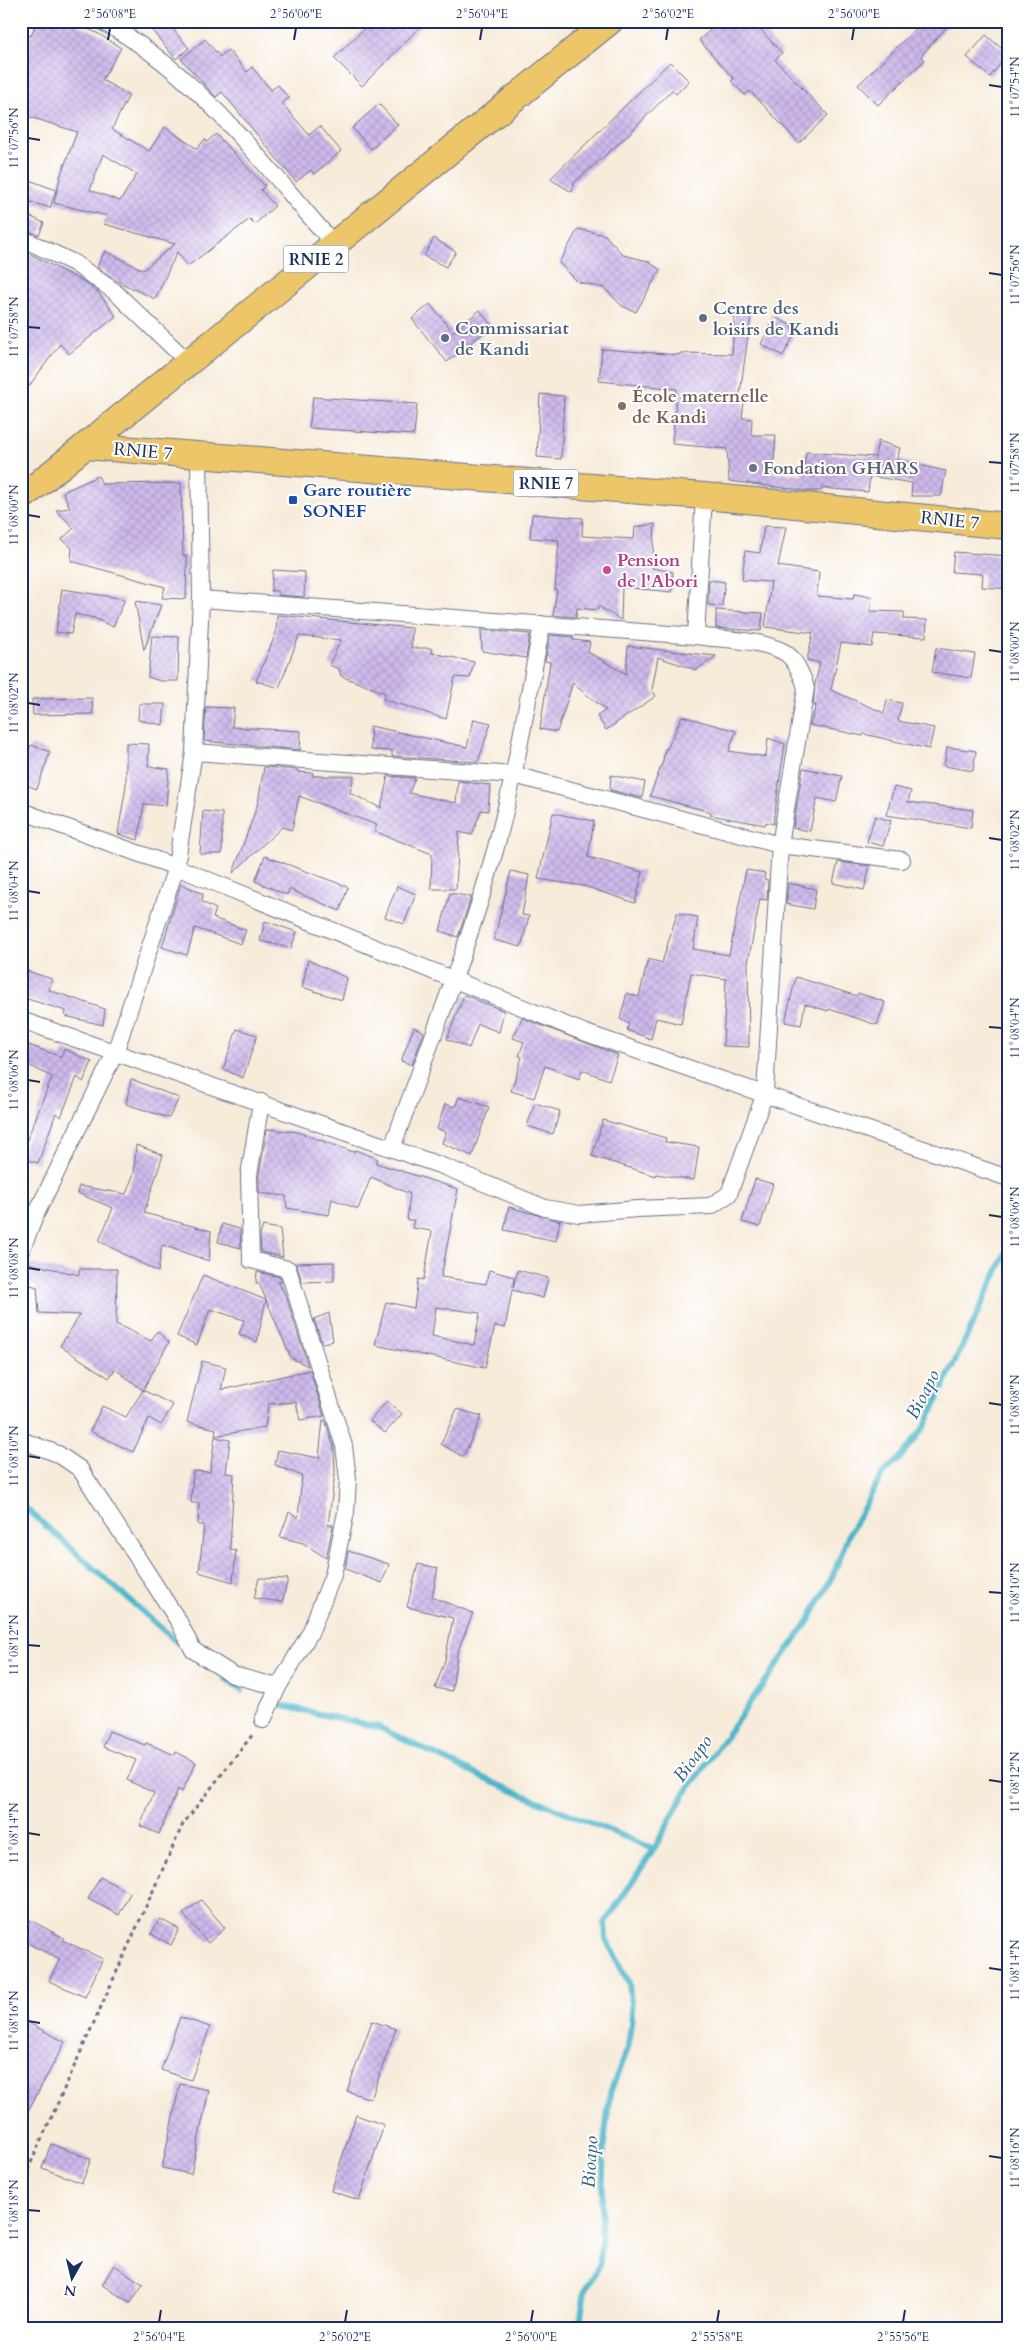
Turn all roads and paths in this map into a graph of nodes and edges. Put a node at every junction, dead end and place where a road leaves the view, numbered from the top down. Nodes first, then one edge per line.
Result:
1 (101, 21) edge
2 (602, 24) edge
3 (21, 238) edge
4 (334, 244) junction
5 (187, 361) junction
6 (84, 446) junction
7 (199, 456) junction
8 (704, 496) junction
9 (21, 498) edge
10 (1008, 526) edge
11 (201, 599) junction
12 (542, 624) junction
13 (696, 636) junction
14 (194, 752) junction
15 (514, 775) junction
16 (21, 811) edge
17 (780, 845) junction
18 (902, 860) dead end
19 (176, 867) junction
20 (453, 980) junction
21 (21, 1020) edge
22 (115, 1053) junction
23 (765, 1093) junction
24 (261, 1102) junction
25 (392, 1148) junction
26 (1008, 1178) edge
27 (21, 1250) edge
28 (21, 1440) edge
29 (278, 1687) junction
30 (264, 1720) joint
31 (21, 2185) edge

1 - 4 street
2 - 4 main road, RNIE 2
3 - 5 street
4 - 5 main road, RNIE 2
5 - 6 main road, RNIE 2
6 - 7 main road, RNIE 7 / RNIE 7
6 - 9 main road, RNIE 2
7 - 8 main road, RNIE 7 / RNIE 7
7 - 11 street
8 - 10 main road, RNIE 7 / RNIE 7
8 - 13 street
11 - 12 street
11 - 14 street
12 - 13 street
12 - 15 street
13 - 17 street
14 - 15 street
14 - 19 street
15 - 17 street
15 - 20 street
16 - 19 street
17 - 18 street
17 - 23 street
19 - 20 street
19 - 22 street
20 - 23 street
20 - 25 street
21 - 22 street
22 - 24 street
22 - 27 street
23 - 25 street
23 - 26 street
24 - 25 street
24 - 29 street
28 - 29 street
29 - 30 street
30 - 31 path

